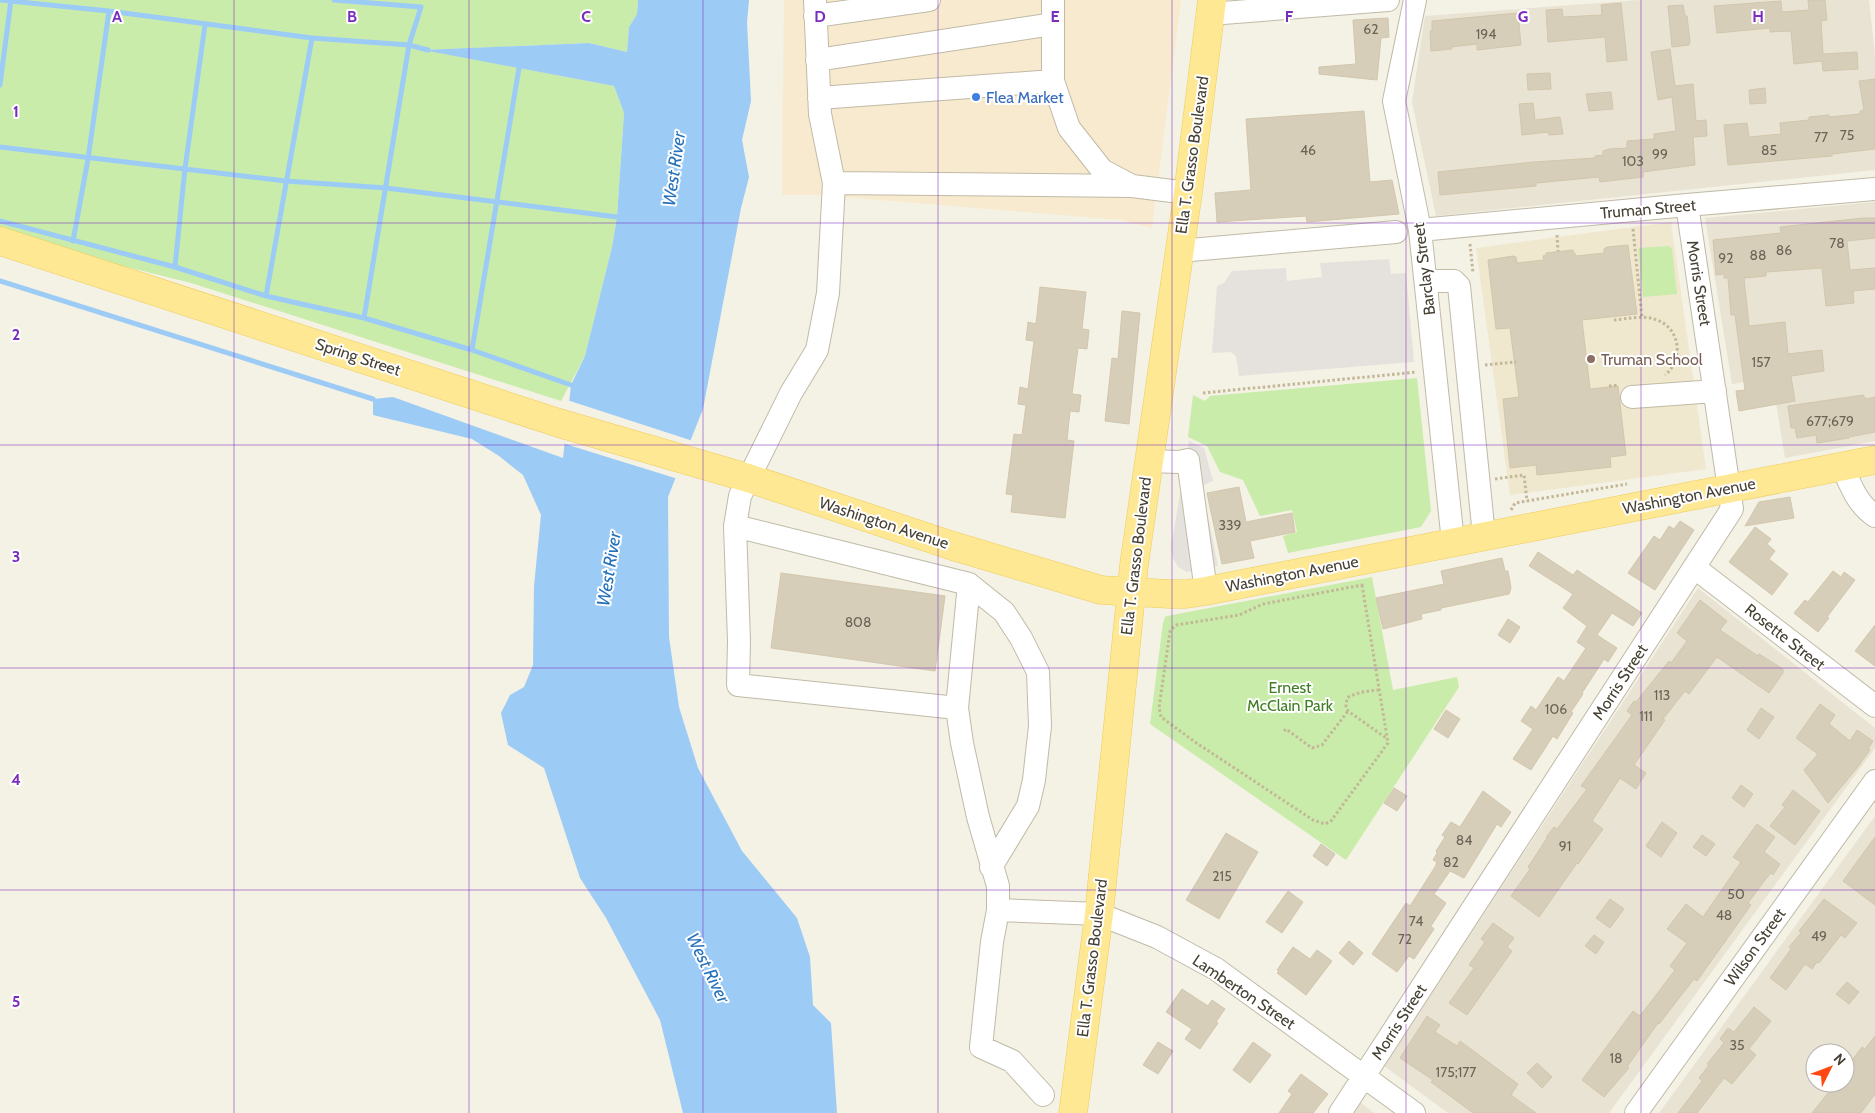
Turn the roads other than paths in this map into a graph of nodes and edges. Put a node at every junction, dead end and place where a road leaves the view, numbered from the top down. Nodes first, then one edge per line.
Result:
1 (929, 0) edge
2 (1053, 0) edge
3 (1388, 0) edge
4 (1415, 0) edge
5 (1211, 7) edge
6 (815, 8) edge
7 (1053, 24) junction
8 (817, 60) junction
9 (1054, 81) junction
10 (819, 98) junction
11 (834, 183) junction
12 (1132, 186) junction
13 (1875, 189) edge
14 (1188, 193) junction
15 (1687, 205) junction
16 (1420, 230) junction
17 (1396, 232) dead end
18 (0, 240) edge
19 (1179, 251) junction
20 (1426, 281) junction
21 (1627, 391) road end
22 (1715, 391) junction
23 (1875, 460) edge
24 (1148, 461) junction
25 (1842, 466) junction
26 (718, 469) joint
27 (748, 478) junction
28 (1730, 489) junction
29 (1875, 516) edge
30 (735, 526) junction
31 (1483, 527) junction
32 (1453, 542) junction
33 (1695, 568) junction
34 (969, 584) junction
35 (1206, 591) junction
36 (1131, 592) junction
37 (1875, 706) edge
38 (957, 708) junction
39 (1875, 781) edge
40 (991, 867) junction
41 (998, 910) junction
42 (1099, 914) junction
43 (1364, 1076) junction
44 (1043, 1096) dead end
45 (1072, 1113) edge
46 (1340, 1113) edge
47 (1414, 1113) edge
48 (1636, 1113) edge

1 - 6 street
2 - 7 street
3 - 5 street
4 - 16 street, Barclay Street
5 - 14 main road, Ella T. Grasso Boulevard
6 - 8 street
7 - 8 street
7 - 9 street
8 - 10 street
9 - 10 street
9 - 12 street
10 - 11 street
11 - 12 street
11 - 27 street
12 - 14 street
13 - 15 street, Truman Street
14 - 19 main road, Ella T. Grasso Boulevard
15 - 16 street, Truman Street
15 - 22 street, Morris Street
16 - 20 street, Barclay Street
17 - 19 street
18 - 26 main road, Spring Street
19 - 24 main road, Ella T. Grasso Boulevard
20 - 31 street
20 - 32 street, Barclay Street
21 - 22 street
22 - 28 street, Morris Street
23 - 25 main road, Washington Avenue
24 - 35 street
24 - 36 main road, Ella T. Grasso Boulevard
25 - 28 main road, Washington Avenue
25 - 29 street
26 - 27 main road, Washington Avenue
27 - 30 street
27 - 36 main road, Washington Avenue
28 - 31 main road, Washington Avenue
28 - 33 street, Morris Street
30 - 34 street
30 - 38 street
31 - 32 main road, Washington Avenue
32 - 35 main road, Washington Avenue
33 - 37 street, Rosette Street
33 - 43 street, Morris Street
34 - 38 street
34 - 40 street
35 - 36 main road, Washington Avenue
36 - 42 main road, Ella T. Grasso Boulevard
38 - 40 street
39 - 48 street, Wilson Street
40 - 41 street
41 - 42 street, Lamberton Street
41 - 44 street
42 - 43 street, Lamberton Street
42 - 45 main road, Ella T. Grasso Boulevard
43 - 46 street, Morris Street
43 - 47 street, Lamberton Street

